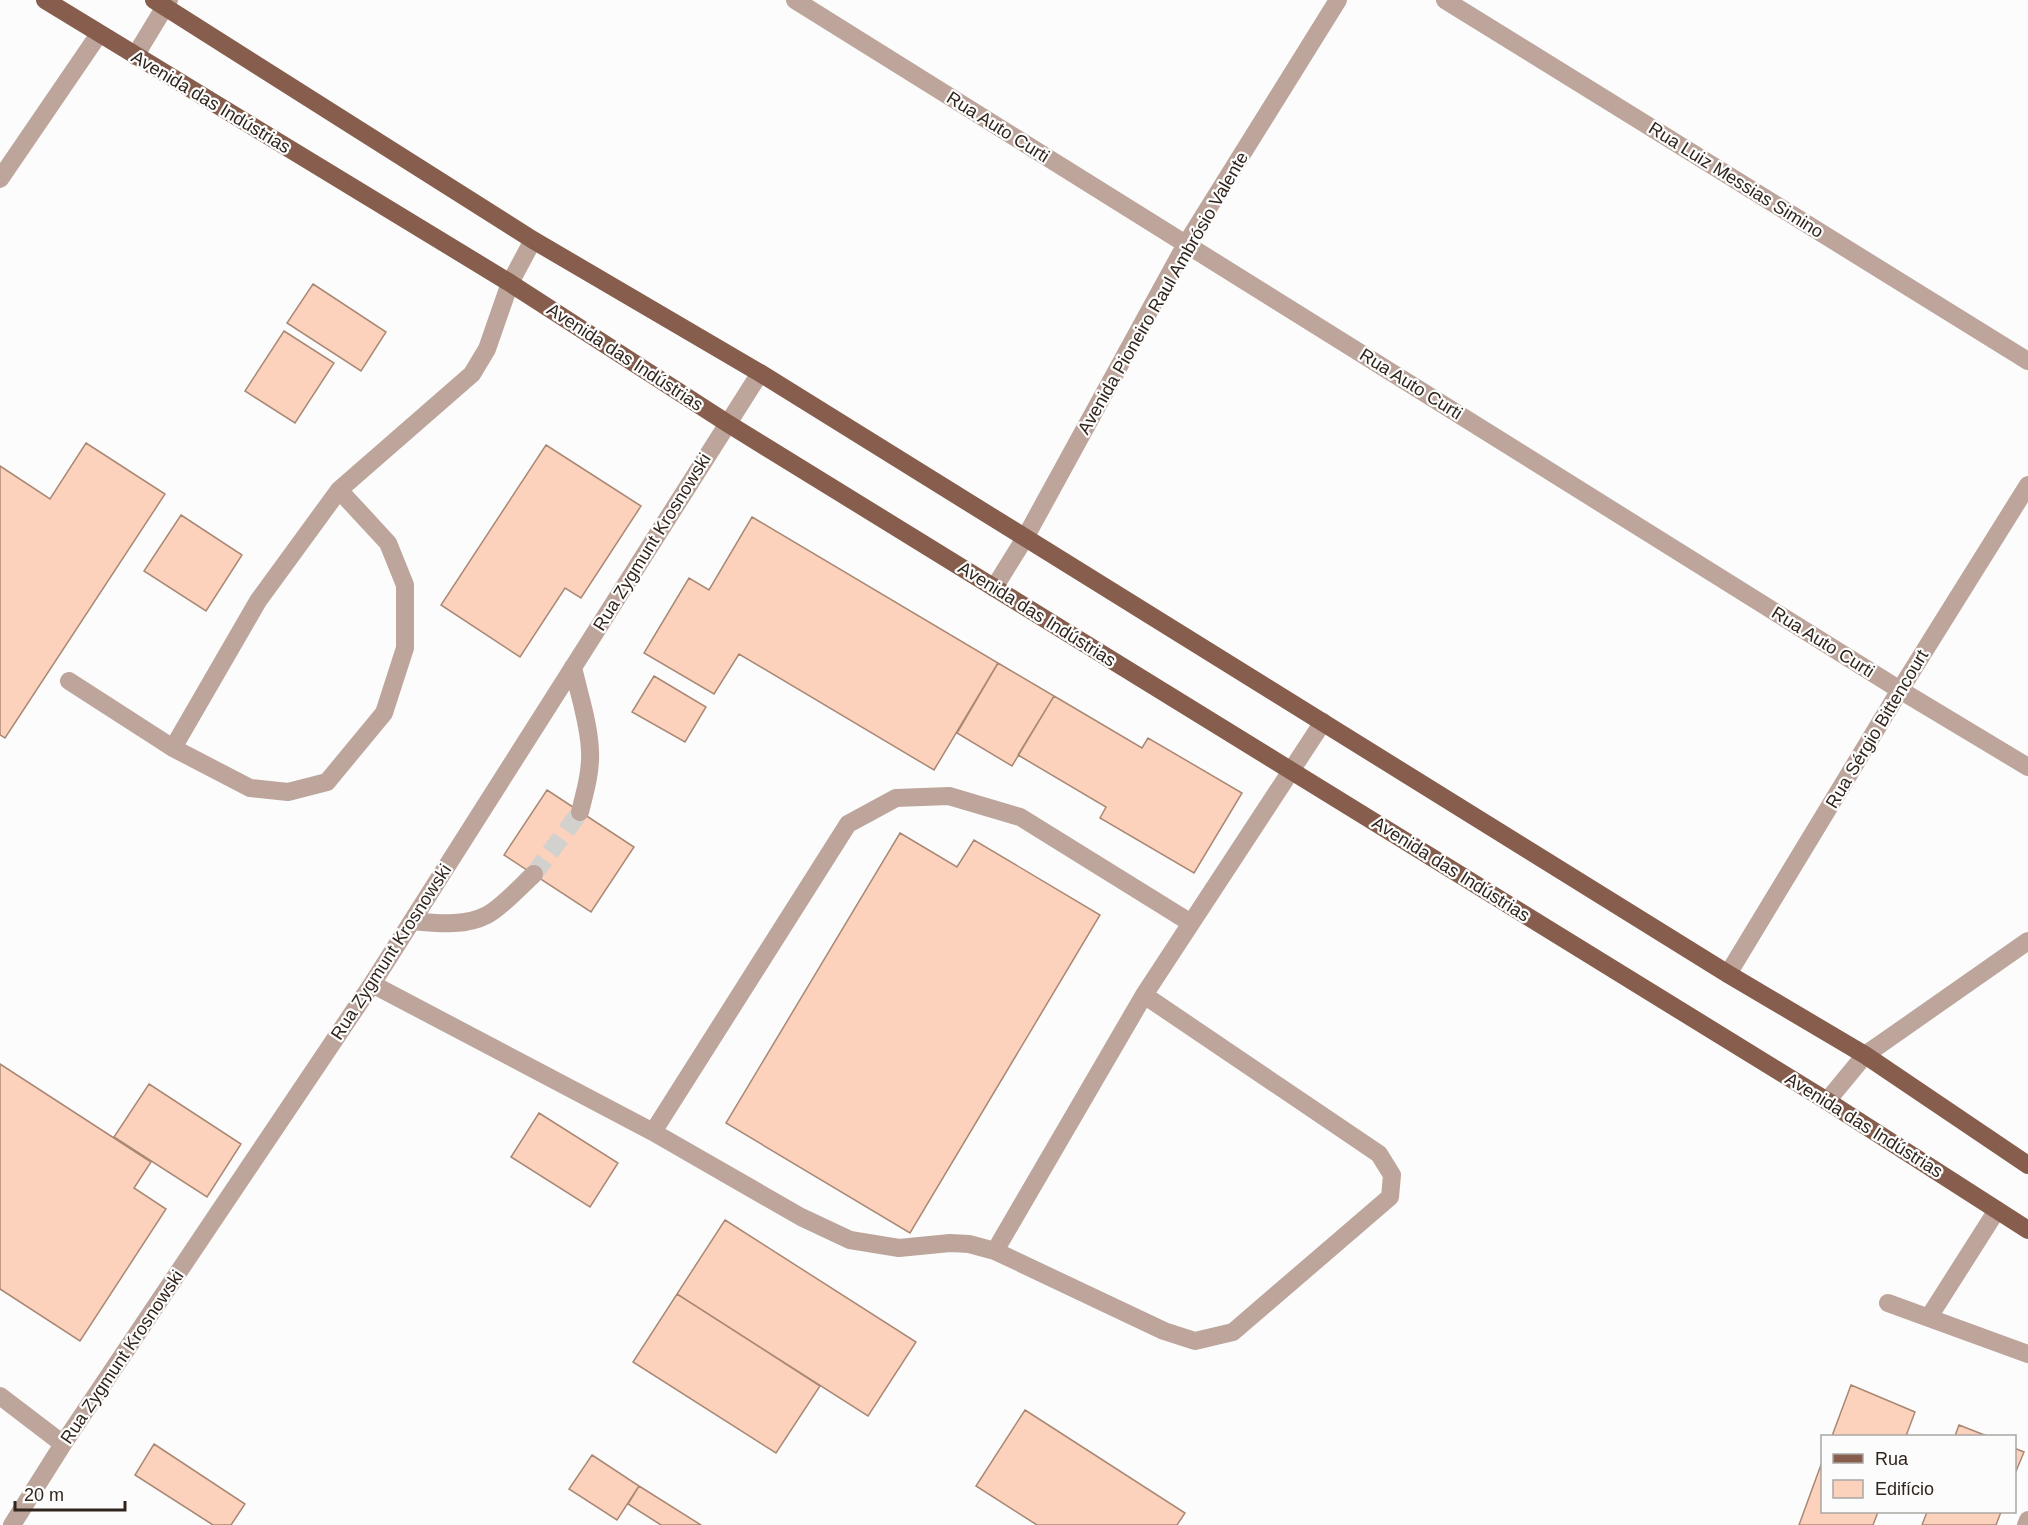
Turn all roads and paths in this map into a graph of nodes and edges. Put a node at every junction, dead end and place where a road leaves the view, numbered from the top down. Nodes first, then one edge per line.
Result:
1 (45, 0) edge
2 (795, 0) edge
3 (1338, 0) edge
4 (1445, 0) edge
5 (163, 2) edge
6 (99, 34) junction
7 (135, 56) junction
8 (0, 179) edge
9 (533, 240) junction
10 (1186, 244) junction
11 (510, 283) junction
12 (2028, 361) edge
13 (760, 373) junction
14 (727, 423) junction
15 (2028, 485) edge
16 (339, 489) junction
17 (1025, 538) junction
18 (994, 588) junction
19 (573, 667) junction
20 (69, 681) dead end
21 (1900, 690) junction
22 (1323, 722) junction
23 (173, 748) junction
24 (2028, 767) edge
25 (1291, 771) junction
26 (580, 812) tunnel mouth
27 (534, 874) tunnel mouth
28 (412, 921) junction
29 (1191, 923) junction
30 (2028, 941) edge
31 (1728, 974) junction
32 (372, 984) junction
33 (1144, 995) junction
34 (1865, 1055) junction
35 (1827, 1101) junction
36 (653, 1132) junction
37 (2028, 1165) edge
38 (1997, 1210) junction
39 (2028, 1230) edge
40 (995, 1251) junction
41 (1888, 1303) dead end
42 (1929, 1317) junction
43 (2028, 1354) edge
44 (0, 1396) edge
45 (63, 1444) junction
46 (2028, 1520) edge
47 (12, 1525) edge
48 (2026, 1525) edge

1 - 6 main road, Avenida das Indústrias
2 - 10 street, Rua Auto Curti
3 - 10 street, Avenida Pioneiro Raul Ambrósio Valente
4 - 12 street, Rua Luiz Messias Simino
5 - 7 street
5 - 9 main road
6 - 7 main road, Avenida das Indústrias
6 - 8 street
7 - 11 main road, Avenida das Indústrias
9 - 11 street
9 - 13 main road
10 - 17 street, Avenida Pioneiro Raul Ambrósio Valente
10 - 21 street, Rua Auto Curti
11 - 14 main road, Avenida das Indústrias
11 - 16 street
13 - 14 street, Rua Zygmunt Krosnowski
13 - 17 main road
14 - 18 main road, Avenida das Indústrias
14 - 19 street, Rua Zygmunt Krosnowski
15 - 21 street, Rua Sérgio Bittencourt
16 - 23 street
16 - 23 street
17 - 18 street, Avenida Pioneiro Raul Ambrósio Valente
17 - 22 main road
18 - 25 main road, Avenida das Indústrias
19 - 26 street
19 - 28 street, Rua Zygmunt Krosnowski
20 - 23 street
21 - 24 street, Rua Auto Curti
21 - 31 street, Rua Sérgio Bittencourt
22 - 25 street
22 - 31 main road
25 - 29 street
25 - 35 main road, Avenida das Indústrias
27 - 28 street
28 - 32 street, Rua Zygmunt Krosnowski
29 - 33 street
29 - 36 street
30 - 34 street
31 - 34 main road
32 - 36 street
32 - 45 street, Rua Zygmunt Krosnowski
33 - 40 street
33 - 40 street
34 - 35 street
34 - 37 main road
35 - 38 main road, Avenida das Indústrias
36 - 40 street
38 - 39 main road, Avenida das Indústrias
38 - 42 street
41 - 42 street
42 - 43 street
44 - 45 street
45 - 47 street, Rua Zygmunt Krosnowski
46 - 48 street

